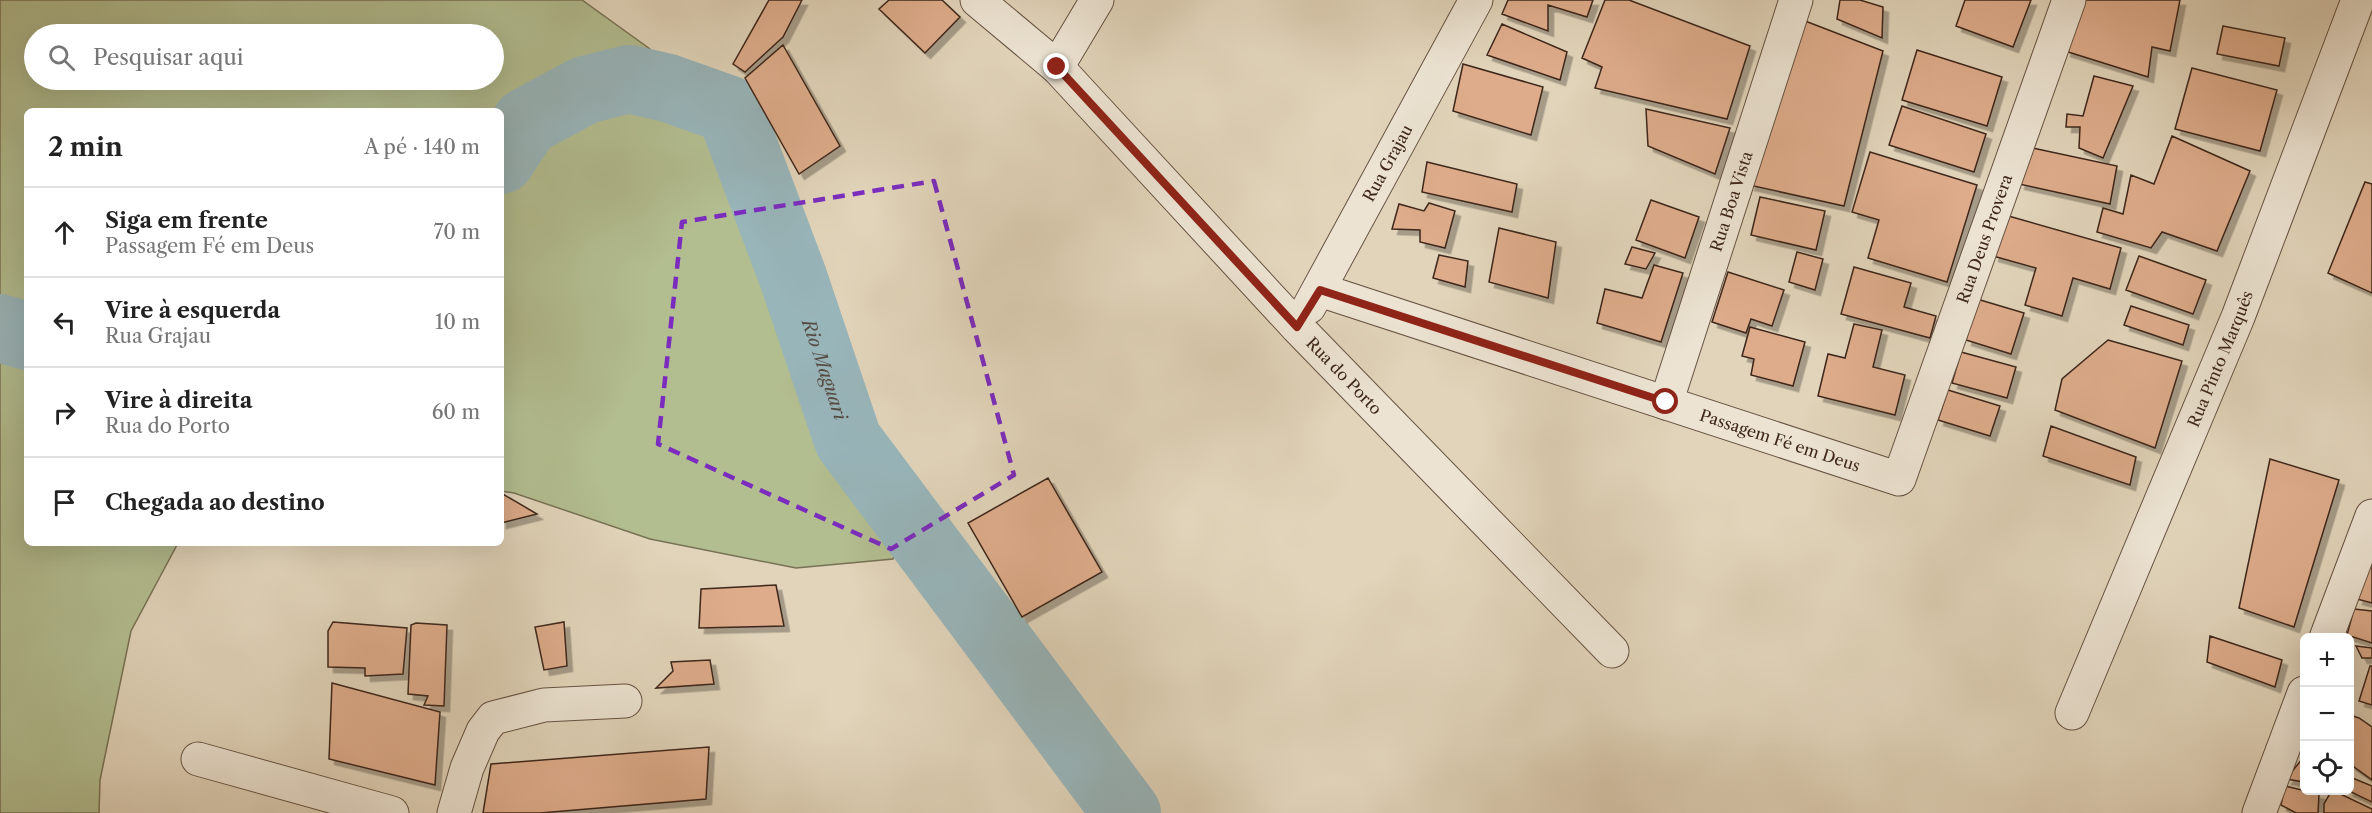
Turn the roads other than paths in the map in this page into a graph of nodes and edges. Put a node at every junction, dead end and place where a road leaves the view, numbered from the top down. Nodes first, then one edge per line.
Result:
1 (976, 0) edge
2 (1096, 0) edge
3 (1476, 0) edge
4 (1796, 0) edge
5 (2069, 0) edge
6 (2358, 0) edge
7 (1057, 67) junction
8 (1320, 290) junction
9 (1297, 327) junction
10 (1666, 402) junction
11 (1899, 479) joint
12 (2372, 516) edge
13 (2328, 633) edge
14 (1612, 651) dead end
15 (625, 700) dead end
16 (2300, 704) edge
17 (2072, 713) dead end
18 (198, 759) dead end
19 (393, 813) edge
20 (454, 813) edge
21 (2259, 813) edge

1 - 7 street, Rua do Porto
2 - 7 street
3 - 8 street, Rua Grajau
4 - 10 street, Rua Boa Vista
5 - 11 street, Rua Deus Provera
6 - 17 street, Rua Pinto Marquês
7 - 9 street, Rua do Porto
8 - 9 street, Rua Grajau
8 - 10 street, Passagem Fé em Deus
9 - 14 street, Rua do Porto
10 - 11 street, Passagem Fé em Deus
12 - 13 street
15 - 20 street
16 - 21 street
18 - 19 street

